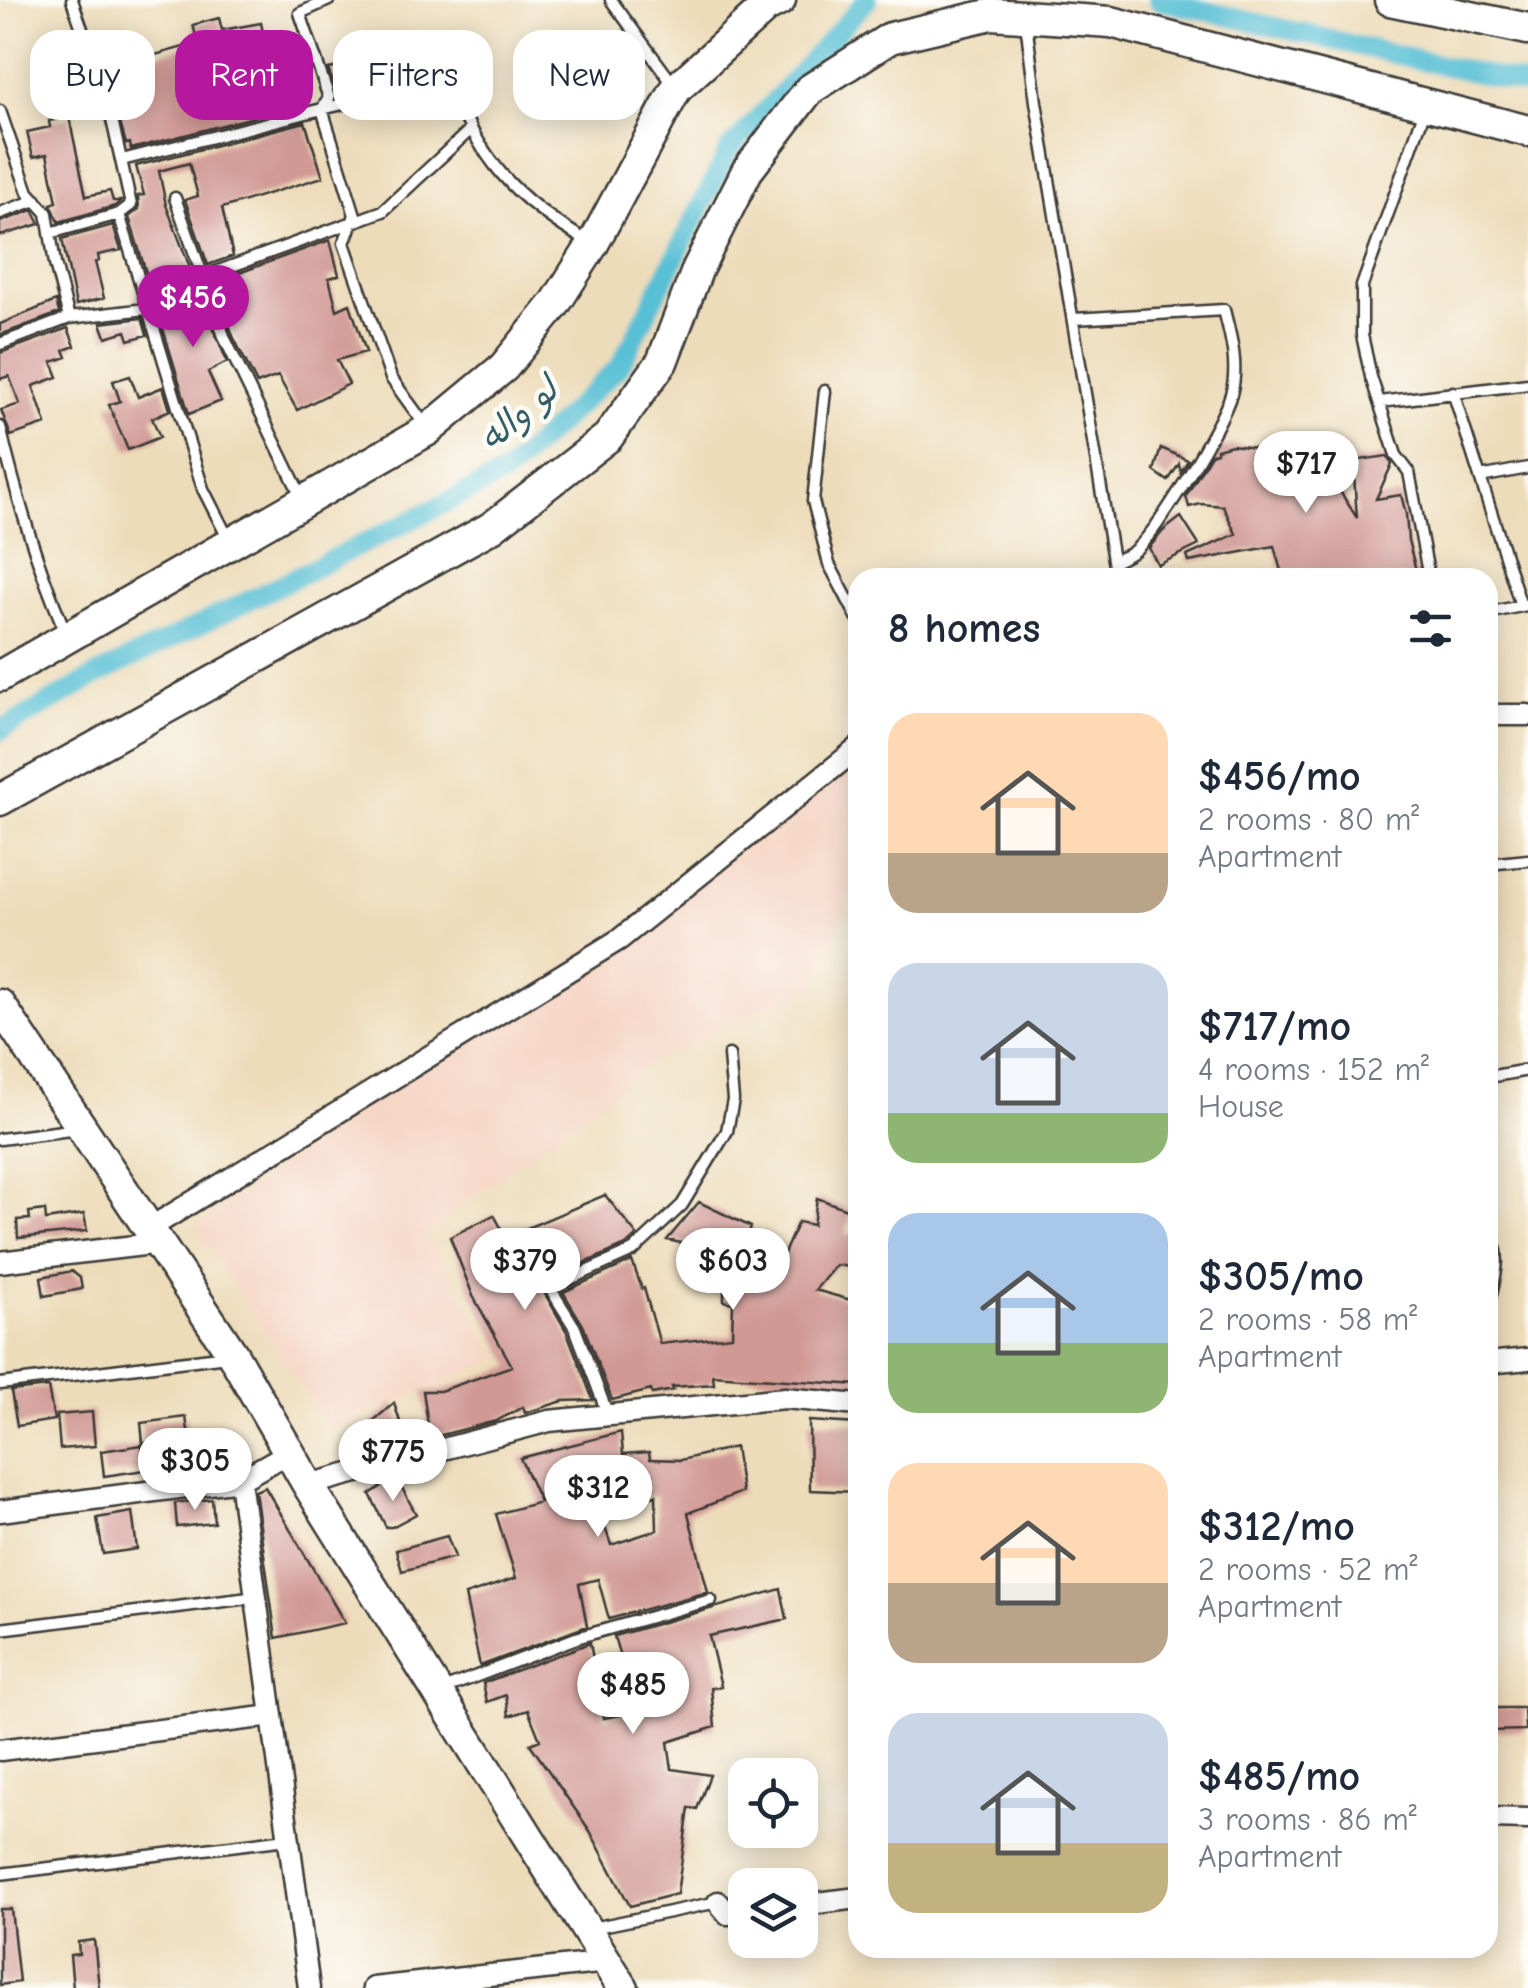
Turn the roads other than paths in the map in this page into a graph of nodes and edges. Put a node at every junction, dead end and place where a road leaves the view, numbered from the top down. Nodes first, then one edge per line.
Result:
1 (327, 0) edge
2 (611, 0) edge
3 (780, 0) edge
4 (1390, 0) edge
5 (75, 1) edge
6 (1025, 16) junction
7 (1528, 29) edge
8 (676, 89) junction
9 (1426, 106) junction
10 (322, 108) junction
11 (0, 112) edge
12 (470, 130) junction
13 (1528, 131) edge
14 (122, 160) junction
15 (174, 198) dead end
16 (36, 200) junction
17 (0, 213) edge
18 (119, 214) junction
19 (350, 226) junction
20 (50, 233) junction
21 (593, 244) junction
22 (202, 277) junction
23 (146, 309) junction
24 (69, 318) junction
25 (1074, 320) junction
26 (0, 344) edge
27 (1528, 384) edge
28 (825, 391) dead end
29 (1453, 392) junction
30 (1380, 402) junction
31 (0, 427) edge
32 (428, 430) junction
33 (1528, 468) edge
34 (1480, 476) junction
35 (303, 502) junction
36 (231, 544) junction
37 (1114, 562) junction
38 (1115, 568) edge
39 (1427, 568) edge
40 (848, 600) edge
41 (1525, 605) edge
42 (1498, 611) edge
43 (68, 637) junction
44 (0, 676) edge
45 (1498, 715) edge
46 (1528, 715) edge
47 (848, 756) edge
48 (0, 800) edge
49 (1528, 860) edge
50 (1498, 863) edge
51 (0, 1005) edge
52 (10, 1038) edge
53 (730, 1054) dead end
54 (1528, 1070) edge
55 (1498, 1075) edge
56 (81, 1129) junction
57 (0, 1138) edge
58 (154, 1235) junction
59 (0, 1262) edge
60 (233, 1355) junction
61 (1528, 1358) edge
62 (1498, 1362) edge
63 (0, 1384) edge
64 (848, 1404) edge
65 (608, 1416) junction
66 (288, 1452) junction
67 (240, 1480) junction
68 (308, 1485) junction
69 (0, 1511) edge
70 (257, 1597) junction
71 (711, 1600) dead end
72 (0, 1629) edge
73 (437, 1691) junction
74 (271, 1716) junction
75 (0, 1750) edge
76 (1498, 1818) edge
77 (1528, 1819) edge
78 (288, 1839) junction
79 (0, 1874) edge
80 (848, 1899) edge
81 (718, 1902) joint
82 (818, 1903) edge
83 (728, 1914) edge
84 (586, 1930) junction
85 (615, 1975) edge
86 (309, 1988) edge
87 (374, 1988) edge

1 - 10 lane
2 - 8 lane
3 - 8 street
4 - 7 street
5 - 14 lane
6 - 9 street
6 - 25 lane
6 - 48 street
8 - 21 street
9 - 13 street
9 - 30 lane
10 - 12 lane
10 - 14 lane
10 - 19 lane
11 - 16 lane
12 - 19 lane
12 - 21 lane
14 - 18 lane
15 - 22 lane
16 - 17 lane
16 - 20 lane
18 - 20 lane
18 - 23 lane
19 - 22 lane
19 - 32 lane
20 - 24 lane
21 - 32 street
22 - 23 lane
22 - 35 lane
23 - 24 lane
23 - 36 lane
24 - 26 lane
25 - 37 lane
25 - 37 lane
27 - 29 lane
28 - 40 lane
29 - 30 lane
29 - 34 lane
30 - 39 lane
31 - 43 lane
32 - 35 street
33 - 34 lane
34 - 41 lane
35 - 36 street
36 - 43 street
37 - 38 lane
41 - 42 lane
43 - 44 street
45 - 46 street
47 - 58 street
49 - 50 lane
51 - 52 street
52 - 56 street
53 - 65 lane
54 - 55 lane
56 - 57 lane
56 - 58 street
58 - 59 street
58 - 60 street
60 - 63 lane
60 - 66 street
61 - 62 street
64 - 65 street
65 - 68 street
66 - 67 street
66 - 68 street
67 - 69 street
67 - 70 street
68 - 73 street
70 - 72 lane
70 - 74 street
71 - 73 lane
73 - 84 street
74 - 75 street
74 - 78 street
76 - 77 street
78 - 79 lane
78 - 86 street
80 - 82 street
81 - 83 street
81 - 84 lane
84 - 85 street
85 - 87 street

